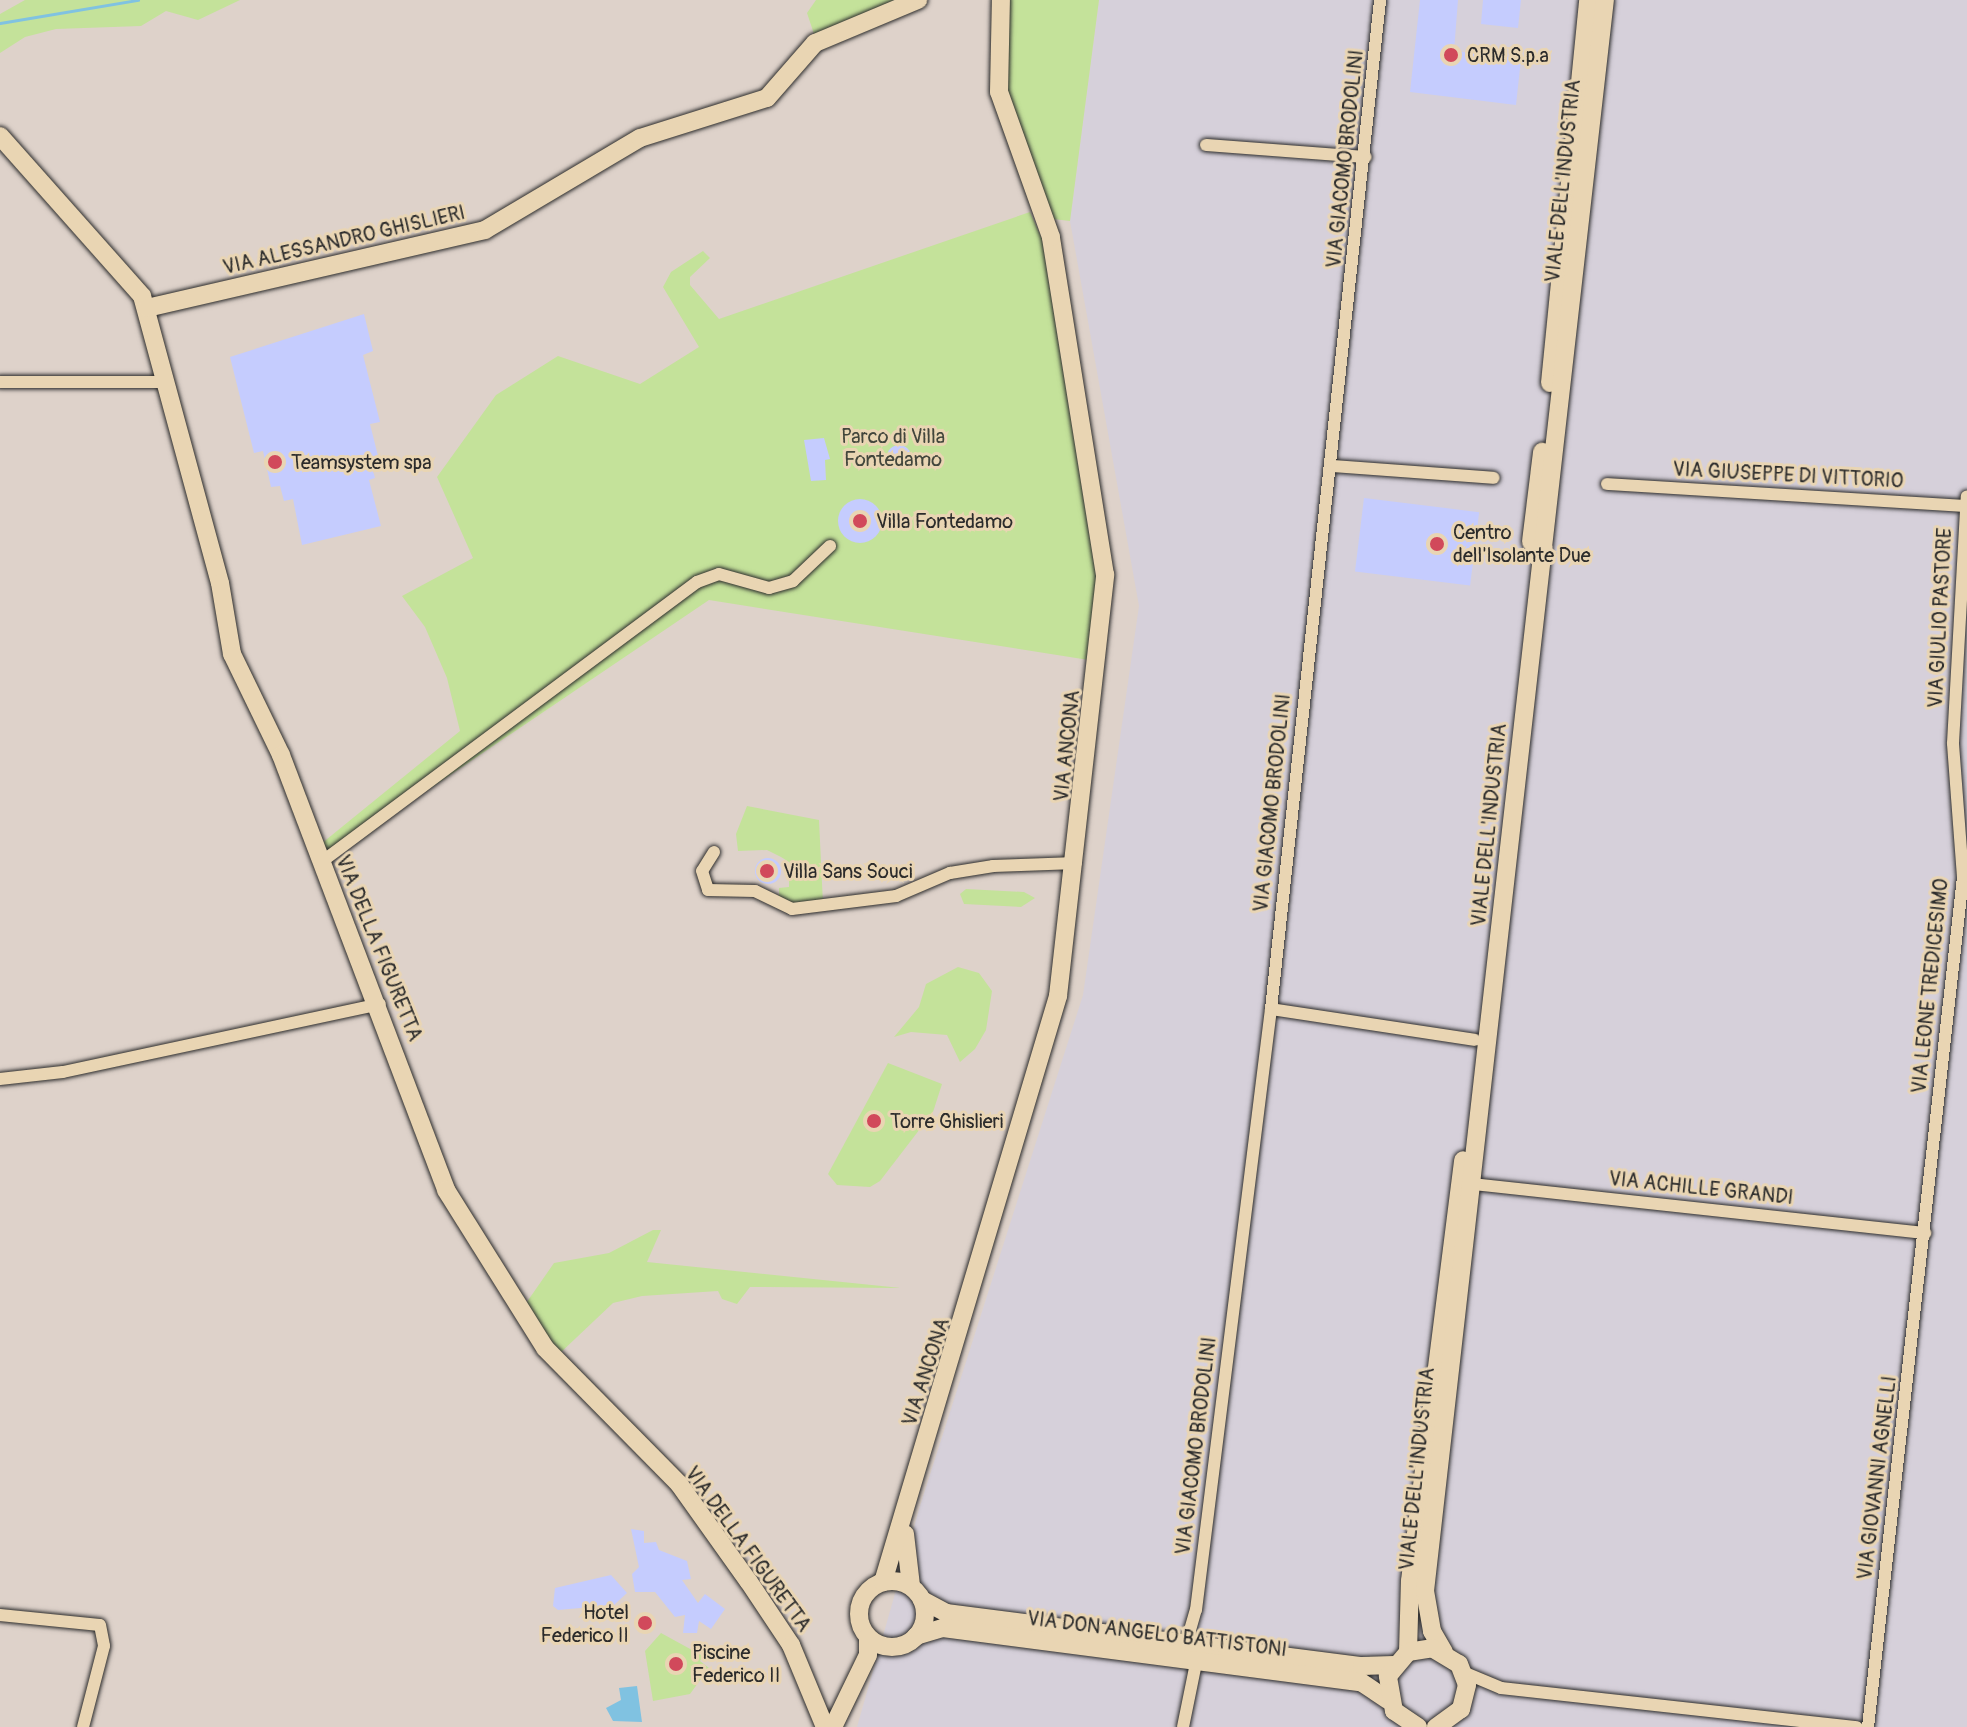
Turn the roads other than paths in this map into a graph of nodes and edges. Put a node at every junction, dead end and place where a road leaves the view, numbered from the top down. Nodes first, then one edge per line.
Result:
1 (918, 0) edge
2 (1001, 0) edge
3 (1380, 0) edge
4 (1588, 0) edge
5 (1605, 0) edge
6 (0, 136) edge
7 (1206, 145) dead end
8 (1366, 157) junction
9 (147, 308) junction
10 (0, 382) edge
11 (163, 382) junction
12 (1332, 466) junction
13 (1494, 478) dead end
14 (1607, 484) dead end
15 (1967, 496) edge
16 (1967, 506) edge
17 (830, 546) dead end
18 (1953, 743) junction
19 (1967, 744) edge
20 (714, 852) dead end
21 (320, 863) junction
22 (1076, 863) junction
23 (380, 1004) junction
24 (1271, 1009) junction
25 (1475, 1040) junction
26 (0, 1079) edge
27 (1473, 1184) junction
28 (1925, 1233) junction
29 (912, 1488) junction
30 (883, 1582) junction
31 (916, 1593) junction
32 (0, 1615) edge
33 (916, 1636) junction
34 (868, 1637) junction
35 (897, 1647) junction
36 (1444, 1652) junction
37 (1191, 1653) junction
38 (1401, 1658) junction
39 (1463, 1672) junction
40 (1501, 1688) junction
41 (1465, 1698) junction
42 (1388, 1700) junction
43 (1454, 1722) edge
44 (83, 1727) edge
45 (825, 1727) edge
46 (833, 1727) edge
47 (845, 1727) edge
48 (1183, 1727) edge
49 (1418, 1727) edge
50 (1436, 1727) edge
51 (1857, 1727) edge
52 (1868, 1727) edge

1 - 9 main road, VIA ALESSANDRO GHISLIERI
2 - 22 main road, VIA ANCONA
3 - 8 street, VIA GIACOMO BRODOLINI
4 - 25 main road, VIALE DELL'INDUSTRIA
5 - 27 main road, VIALE DELL'INDUSTRIA
6 - 9 main road, VIA DELLA FIGURETTA
7 - 8 street
8 - 12 street, VIA GIACOMO BRODOLINI
9 - 11 main road, VIA DELLA FIGURETTA
10 - 11 street
11 - 21 main road, VIA DELLA FIGURETTA
12 - 13 street
12 - 24 street, VIA GIACOMO BRODOLINI
14 - 16 street, VIA GIUSEPPE DI VITTORIO
15 - 16 street, VIA GIULIO PASTORE
16 - 18 street, VIA GIULIO PASTORE
17 - 21 street
18 - 19 street
18 - 28 street, VIA LEONE TREDICESIMO
20 - 22 street
21 - 23 main road, VIA DELLA FIGURETTA
22 - 29 main road, VIA ANCONA
23 - 26 street
23 - 45 main road, VIA DELLA FIGURETTA
24 - 25 street
24 - 37 street, VIA GIACOMO BRODOLINI
25 - 38 main road, VIALE DELL'INDUSTRIA
27 - 28 street, VIA ACHILLE GRANDI
27 - 36 main road, VIALE DELL'INDUSTRIA
28 - 52 street, VIA GIOVANNI AGNELLI
29 - 30 main road, VIA ANCONA
29 - 31 main road, VIA ANCONA
30 - 31 main road
30 - 34 main road, VIA ANCONA
31 - 33 main road, VIA ANCONA
31 - 37 main road, VIA DON ANGELO BATTISTONI
32 - 44 street
33 - 35 main road
33 - 37 main road, VIA DON ANGELO BATTISTONI
34 - 35 main road
34 - 46 main road, VIA ANCONA
35 - 47 main road
36 - 38 main road, VIA DON ANGELO BATTISTONI
36 - 39 main road
37 - 38 main road, VIA DON ANGELO BATTISTONI
37 - 42 main road, VIA DON ANGELO BATTISTONI
37 - 48 street, VIA GIACOMO BRODOLINI
38 - 42 main road
39 - 40 street
39 - 41 main road
40 - 41 street
40 - 51 street
41 - 43 main road
42 - 49 main road, VIA DON ANGELO BATTISTONI
43 - 50 main road

